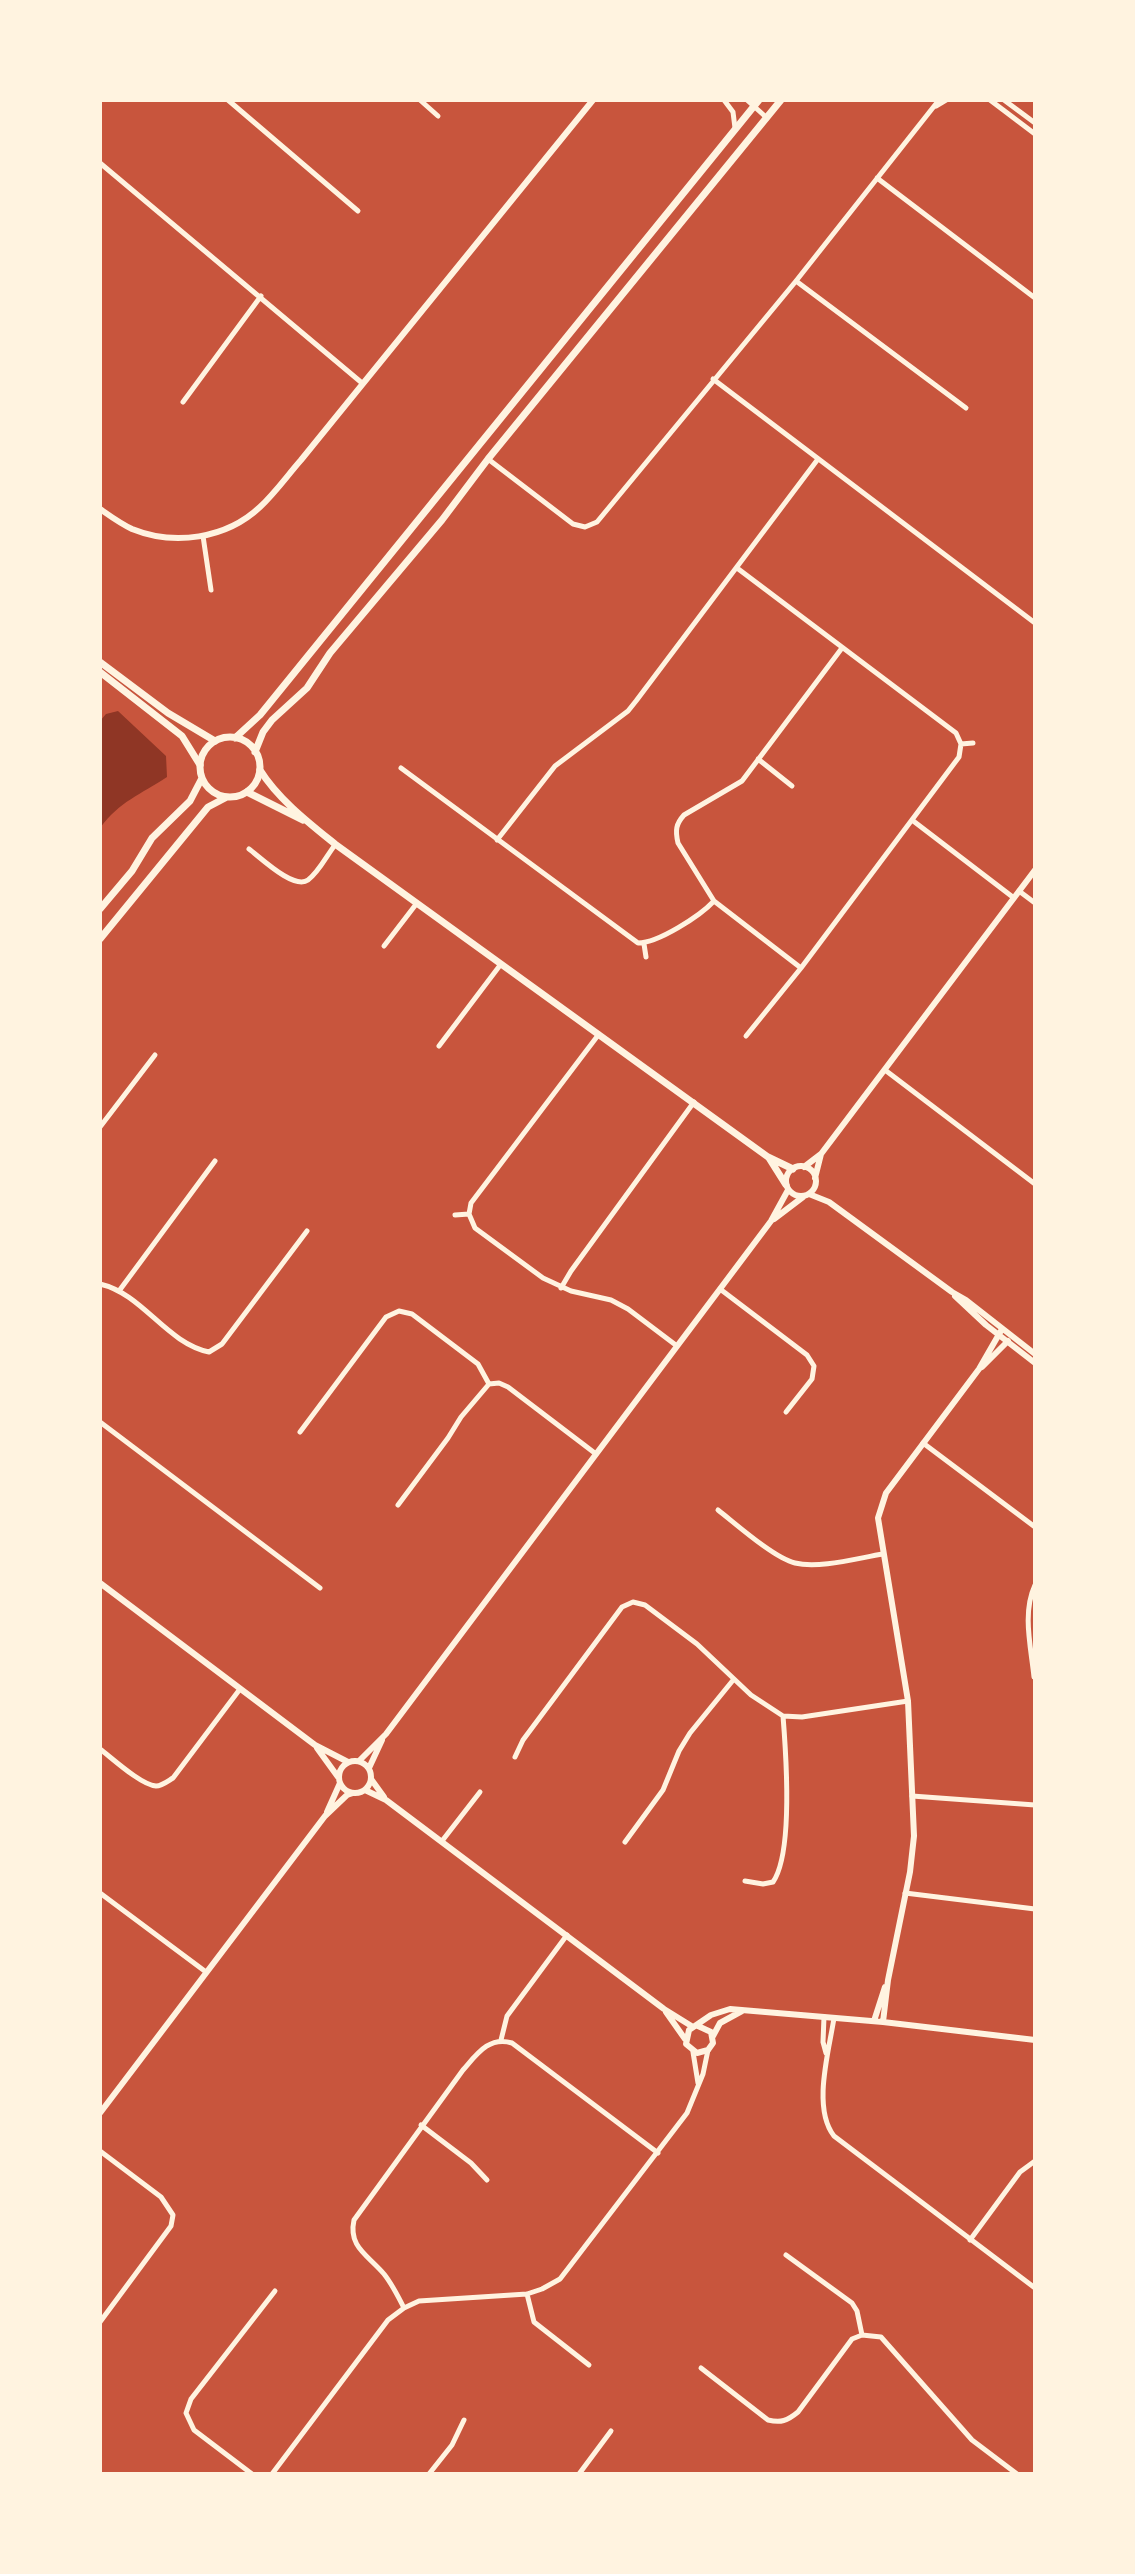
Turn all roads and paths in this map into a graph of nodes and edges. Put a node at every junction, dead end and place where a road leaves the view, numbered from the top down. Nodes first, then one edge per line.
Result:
1 (228, 100) edge
2 (420, 100) edge
3 (593, 100) edge
4 (724, 100) edge
5 (747, 100) edge
6 (781, 100) edge
7 (939, 100) edge
8 (946, 100) edge
9 (990, 100) edge
10 (1004, 100) edge
11 (756, 103) edge
12 (935, 107) junction
13 (438, 116) dead end
14 (767, 118) junction
15 (1035, 123) edge
16 (735, 129) junction
17 (1035, 134) edge
18 (724, 143) junction
19 (738, 153) junction
20 (100, 163) edge
21 (877, 178) junction
22 (358, 211) dead end
23 (796, 281) junction
24 (261, 296) junction
25 (1035, 298) edge
26 (713, 379) junction
27 (362, 383) junction
28 (183, 402) dead end
29 (966, 408) dead end
30 (488, 459) junction
31 (818, 459) junction
32 (100, 509) edge
33 (203, 536) junction
34 (737, 568) junction
35 (211, 590) dead end
36 (1035, 623) edge
37 (843, 648) junction
38 (100, 662) edge
39 (100, 672) edge
40 (235, 738) junction
41 (215, 741) junction
42 (973, 743) dead end
43 (961, 744) junction
44 (255, 752) junction
45 (758, 759) junction
46 (200, 765) junction
47 (401, 768) dead end
48 (260, 770) junction
49 (202, 778) junction
50 (792, 786) dead end
51 (247, 792) junction
52 (227, 797) junction
53 (912, 820) junction
54 (309, 823) junction
55 (497, 840) junction
56 (335, 844) junction
57 (249, 849) dead end
58 (1035, 870) edge
59 (1017, 894) junction
60 (714, 901) junction
61 (417, 903) junction
62 (1035, 903) edge
63 (100, 909) edge
64 (100, 939) edge
65 (644, 944) junction
66 (384, 946) dead end
67 (646, 957) dead end
68 (501, 963) junction
69 (801, 968) junction
70 (599, 1033) junction
71 (746, 1036) dead end
72 (439, 1046) dead end
73 (155, 1055) dead end
74 (885, 1070) junction
75 (695, 1102) junction
76 (100, 1127) edge
77 (821, 1154) junction
78 (768, 1157) junction
79 (215, 1161) dead end
80 (804, 1167) junction
81 (793, 1169) junction
82 (815, 1182) junction
83 (1035, 1184) edge
84 (787, 1187) junction
85 (806, 1195) junction
86 (829, 1202) junction
87 (469, 1214) junction
88 (455, 1215) dead end
89 (771, 1221) junction
90 (307, 1231) dead end
91 (100, 1284) edge
92 (561, 1288) junction
93 (720, 1289) junction
94 (119, 1291) junction
95 (1000, 1332) junction
96 (1009, 1339) junction
97 (677, 1346) junction
98 (1035, 1354) edge
99 (1035, 1363) edge
100 (979, 1369) junction
101 (489, 1384) junction
102 (786, 1412) dead end
103 (100, 1422) edge
104 (300, 1432) dead end
105 (923, 1443) junction
106 (596, 1454) junction
107 (398, 1505) dead end
108 (718, 1510) dead end
109 (1035, 1527) edge
110 (883, 1554) junction
111 (100, 1583) edge
112 (1035, 1585) edge
113 (320, 1588) dead end
114 (1034, 1677) edge
115 (734, 1679) junction
116 (240, 1689) junction
117 (908, 1701) junction
118 (783, 1716) junction
119 (386, 1734) junction
120 (315, 1745) junction
121 (100, 1749) edge
122 (515, 1757) dead end
123 (359, 1761) junction
124 (348, 1762) junction
125 (369, 1768) junction
126 (371, 1779) junction
127 (339, 1780) junction
128 (365, 1790) junction
129 (480, 1792) dead end
130 (353, 1793) junction
131 (912, 1796) junction
132 (386, 1800) junction
133 (1035, 1805) edge
134 (325, 1816) junction
135 (442, 1841) junction
136 (625, 1842) dead end
137 (745, 1881) dead end
138 (100, 1893) edge
139 (905, 1893) junction
140 (1035, 1909) edge
141 (567, 1935) junction
142 (206, 1972) junction
143 (888, 1980) junction
144 (664, 2009) junction
145 (745, 2010) junction
146 (824, 2017) junction
147 (834, 2018) junction
148 (874, 2021) junction
149 (883, 2022) junction
150 (696, 2026) junction
151 (713, 2036) junction
152 (501, 2040) junction
153 (685, 2040) junction
154 (1035, 2040) edge
155 (708, 2050) junction
156 (693, 2052) junction
157 (826, 2054) junction
158 (698, 2084) junction
159 (100, 2113) edge
160 (421, 2125) junction
161 (100, 2151) edge
162 (658, 2153) junction
163 (1035, 2161) edge
164 (487, 2180) dead end
165 (970, 2240) junction
166 (786, 2255) dead end
167 (1035, 2288) edge
168 (275, 2291) dead end
169 (527, 2294) junction
170 (404, 2308) junction
171 (100, 2322) edge
172 (862, 2335) junction
173 (589, 2365) dead end
174 (701, 2368) dead end
175 (464, 2420) dead end
176 (611, 2431) dead end
177 (252, 2474) edge
178 (272, 2474) edge
179 (429, 2474) edge
180 (579, 2474) edge
181 (1017, 2474) edge

1 - 22 street
2 - 13 street
3 - 27 street
4 - 16 street
5 - 11 street
6 - 14 main road
7 - 12 street
8 - 12 street
9 - 17 street
10 - 15 street
11 - 14 street
11 - 16 main road
12 - 21 street
14 - 19 main road
16 - 18 main road
18 - 19 main road
18 - 40 main road
19 - 30 main road
20 - 24 street
21 - 23 street
21 - 25 street
23 - 26 street
23 - 29 street
24 - 27 street
24 - 28 street
26 - 30 street
26 - 31 street
27 - 33 street
30 - 44 main road
31 - 34 street
31 - 36 street
32 - 33 street
33 - 35 street
34 - 37 street
34 - 55 street
37 - 43 street
37 - 45 street
38 - 41 main road
39 - 46 main road
40 - 41 main road
40 - 44 main road
41 - 46 main road
42 - 43 street
43 - 53 street
44 - 48 main road
45 - 50 street
45 - 60 street
46 - 49 main road
47 - 55 street
48 - 51 main road
48 - 54 main road
49 - 52 main road
49 - 63 main road
51 - 52 main road
51 - 54 main road
52 - 64 main road
53 - 59 street
53 - 69 street
54 - 56 main road
55 - 65 street
56 - 57 street
56 - 61 main road
58 - 59 street
59 - 62 street
59 - 74 street
60 - 65 street
60 - 69 street
61 - 66 street
61 - 68 main road
65 - 67 street
68 - 70 main road
68 - 72 street
69 - 71 street
70 - 75 main road
70 - 87 street
73 - 76 street
74 - 77 street
74 - 83 street
75 - 78 main road
75 - 92 street
77 - 80 street
77 - 82 street
78 - 81 main road
78 - 84 main road
79 - 94 street
80 - 81 street
80 - 82 street
81 - 84 street
82 - 85 street
82 - 86 street
84 - 85 street
84 - 89 street
85 - 86 street
85 - 89 street
86 - 95 street
87 - 88 street
87 - 92 street
89 - 93 street
90 - 94 street
91 - 94 street
92 - 97 street
93 - 97 street
93 - 102 street
95 - 96 street
95 - 100 street
96 - 98 street
96 - 99 street
96 - 100 street
97 - 106 street
100 - 105 street
101 - 104 street
101 - 106 street
101 - 107 street
103 - 113 street
105 - 109 street
105 - 110 street
106 - 119 street
108 - 110 street
110 - 117 street
111 - 116 street
112 - 114 street
115 - 118 street
115 - 122 street
115 - 136 street
116 - 120 street
116 - 121 street
117 - 118 street
117 - 131 street
118 - 137 street
119 - 123 street
119 - 125 street
120 - 124 street
120 - 127 street
123 - 124 street
123 - 125 street
124 - 127 street
125 - 126 street
126 - 128 street
126 - 132 street
127 - 130 street
127 - 134 street
128 - 130 street
128 - 132 street
129 - 135 street
130 - 134 street
131 - 133 street
131 - 139 street
132 - 135 street
134 - 142 street
135 - 141 street
138 - 142 street
139 - 140 street
139 - 143 street
141 - 144 street
141 - 152 street
142 - 159 street
143 - 148 street
143 - 149 street
144 - 150 street
144 - 153 street
145 - 146 street
145 - 150 street
145 - 151 street
146 - 147 street
146 - 157 street
147 - 148 street
147 - 157 street
148 - 149 street
149 - 154 street
150 - 151 street
150 - 153 street
151 - 155 street
152 - 160 street
152 - 162 street
153 - 156 street
155 - 156 street
155 - 158 street
156 - 158 street
157 - 165 street
158 - 162 street
160 - 164 street
160 - 170 street
161 - 171 street
162 - 169 street
163 - 165 street
165 - 167 street
166 - 172 street
168 - 177 street
169 - 170 street
169 - 173 street
170 - 178 street
172 - 174 street
172 - 181 street
175 - 179 street
176 - 180 street

